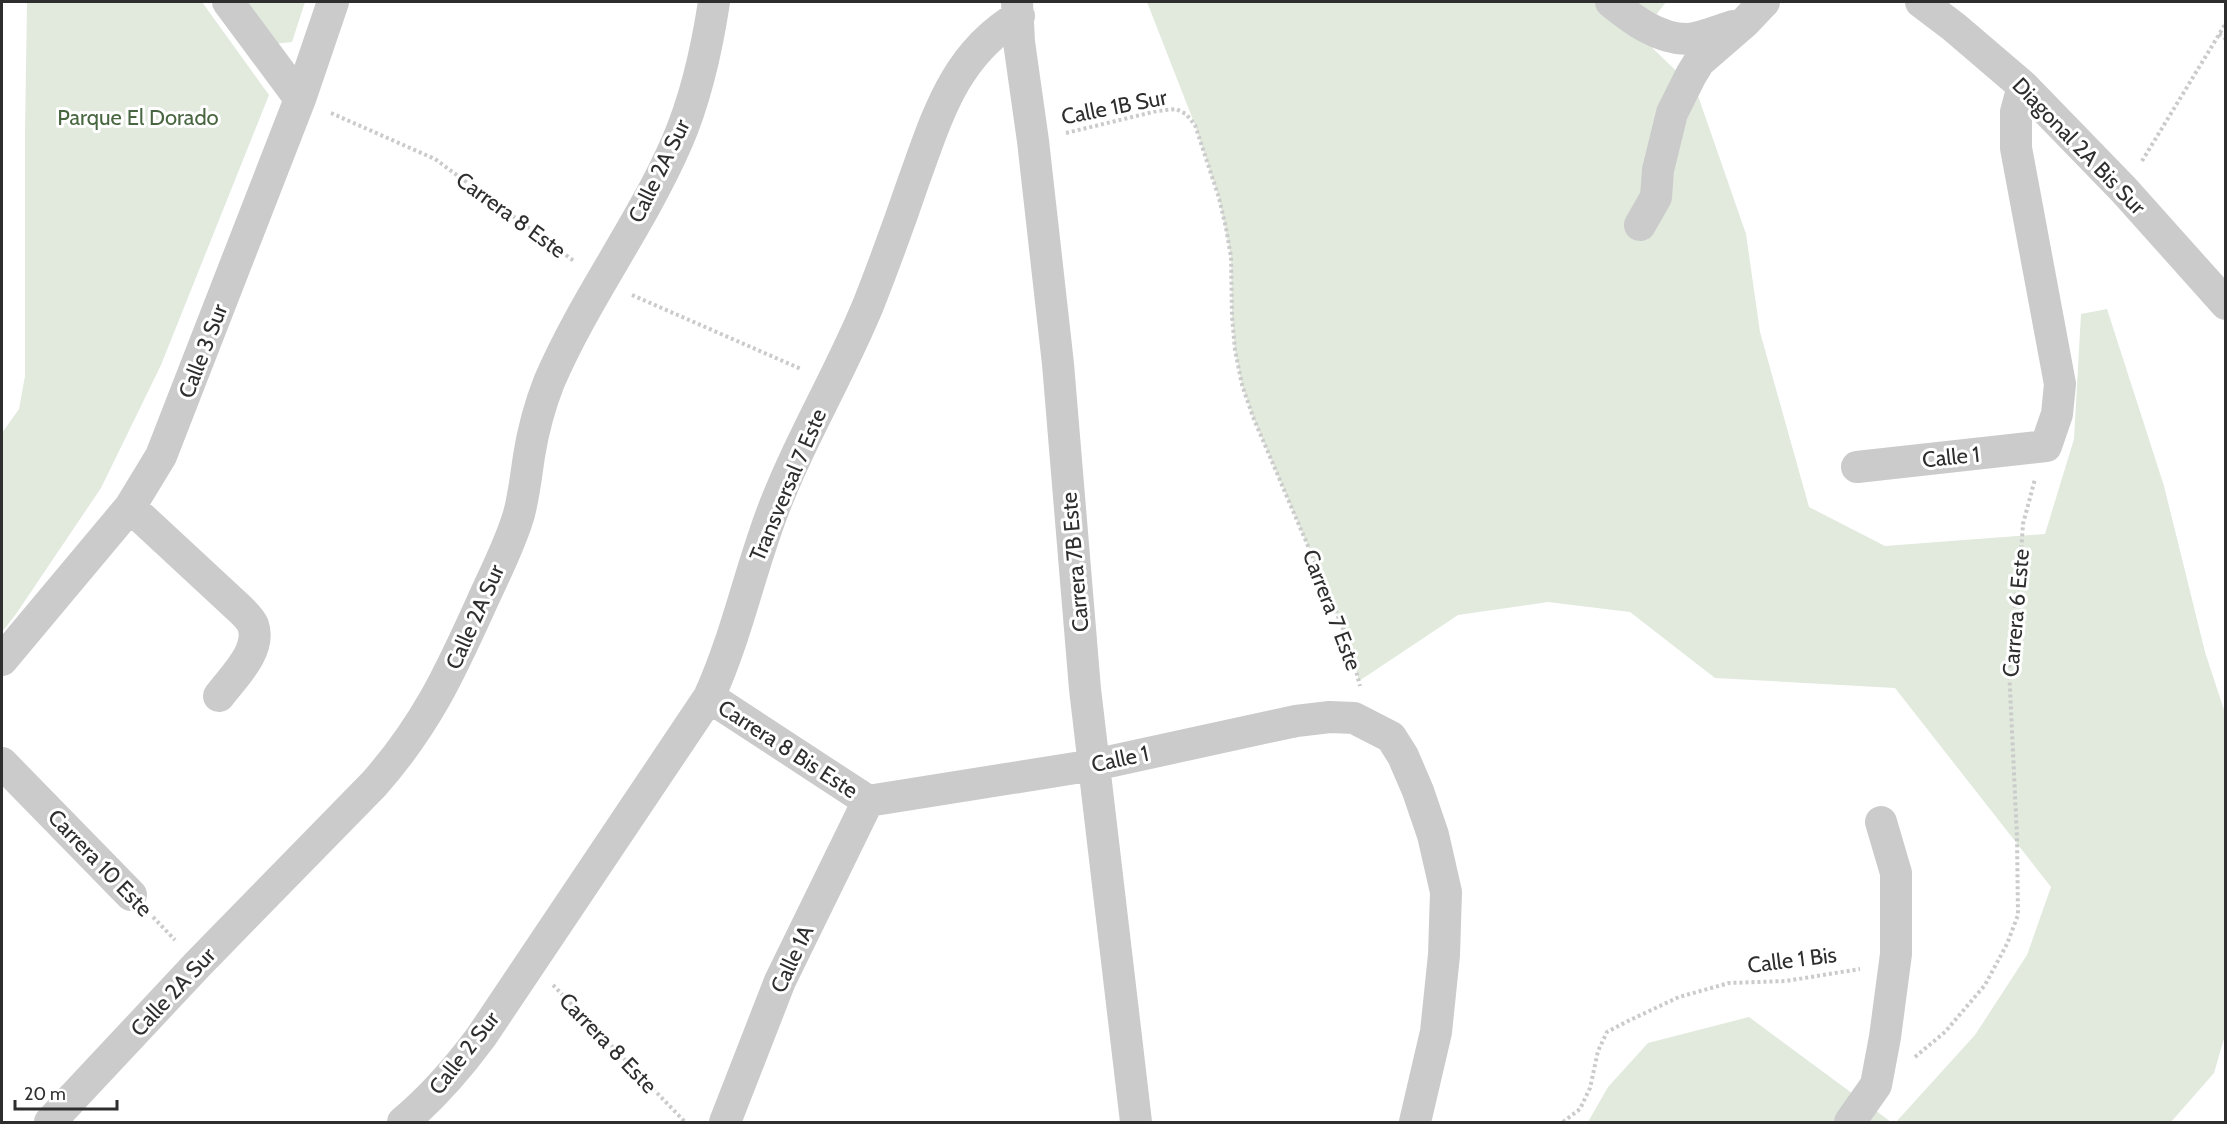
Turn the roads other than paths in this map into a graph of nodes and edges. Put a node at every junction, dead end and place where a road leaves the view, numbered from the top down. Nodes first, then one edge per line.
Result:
1 (228, 2) edge
2 (333, 2) edge
3 (714, 2) edge
4 (1611, 2) edge
5 (1921, 2) edge
6 (1018, 9) edge
7 (1754, 12) edge
8 (2023, 86) junction
9 (300, 99) junction
10 (1640, 225) dead end
11 (2226, 304) edge
12 (1857, 467) dead end
13 (130, 507) junction
14 (2, 660) edge
15 (219, 696) dead end
16 (709, 697) junction
17 (2, 763) edge
18 (1094, 765) junction
19 (868, 801) junction
20 (1881, 822) dead end
21 (131, 895) road end
22 (527, 971) joint
23 (50, 1122) edge
24 (403, 1122) edge
25 (725, 1122) edge
26 (1136, 1122) edge
27 (1415, 1122) edge
28 (1850, 1122) edge

1 - 9 street
2 - 9 street, Calle 3 Sur
3 - 23 street, Calle 2A Sur
4 - 7 street
5 - 8 street, Diagonal 2A Bis Sur
6 - 16 street, Transversal 7 Este
6 - 18 street, Carrera 7B Este
7 - 10 street
8 - 11 street, Diagonal 2A Bis Sur
8 - 12 street, Calle 1
9 - 13 street, Calle 3 Sur
13 - 14 street, Calle 3 Sur
13 - 15 street
16 - 19 street, Carrera 8 Bis Este
16 - 22 street, Transversal 7 Este
17 - 21 street, Carrera 10 Este
18 - 19 street, Calle 1
18 - 26 street, Carrera 7B Este
18 - 27 street, Calle 1
19 - 25 street, Calle 1A
20 - 28 street
22 - 24 street, Calle 2 Sur

